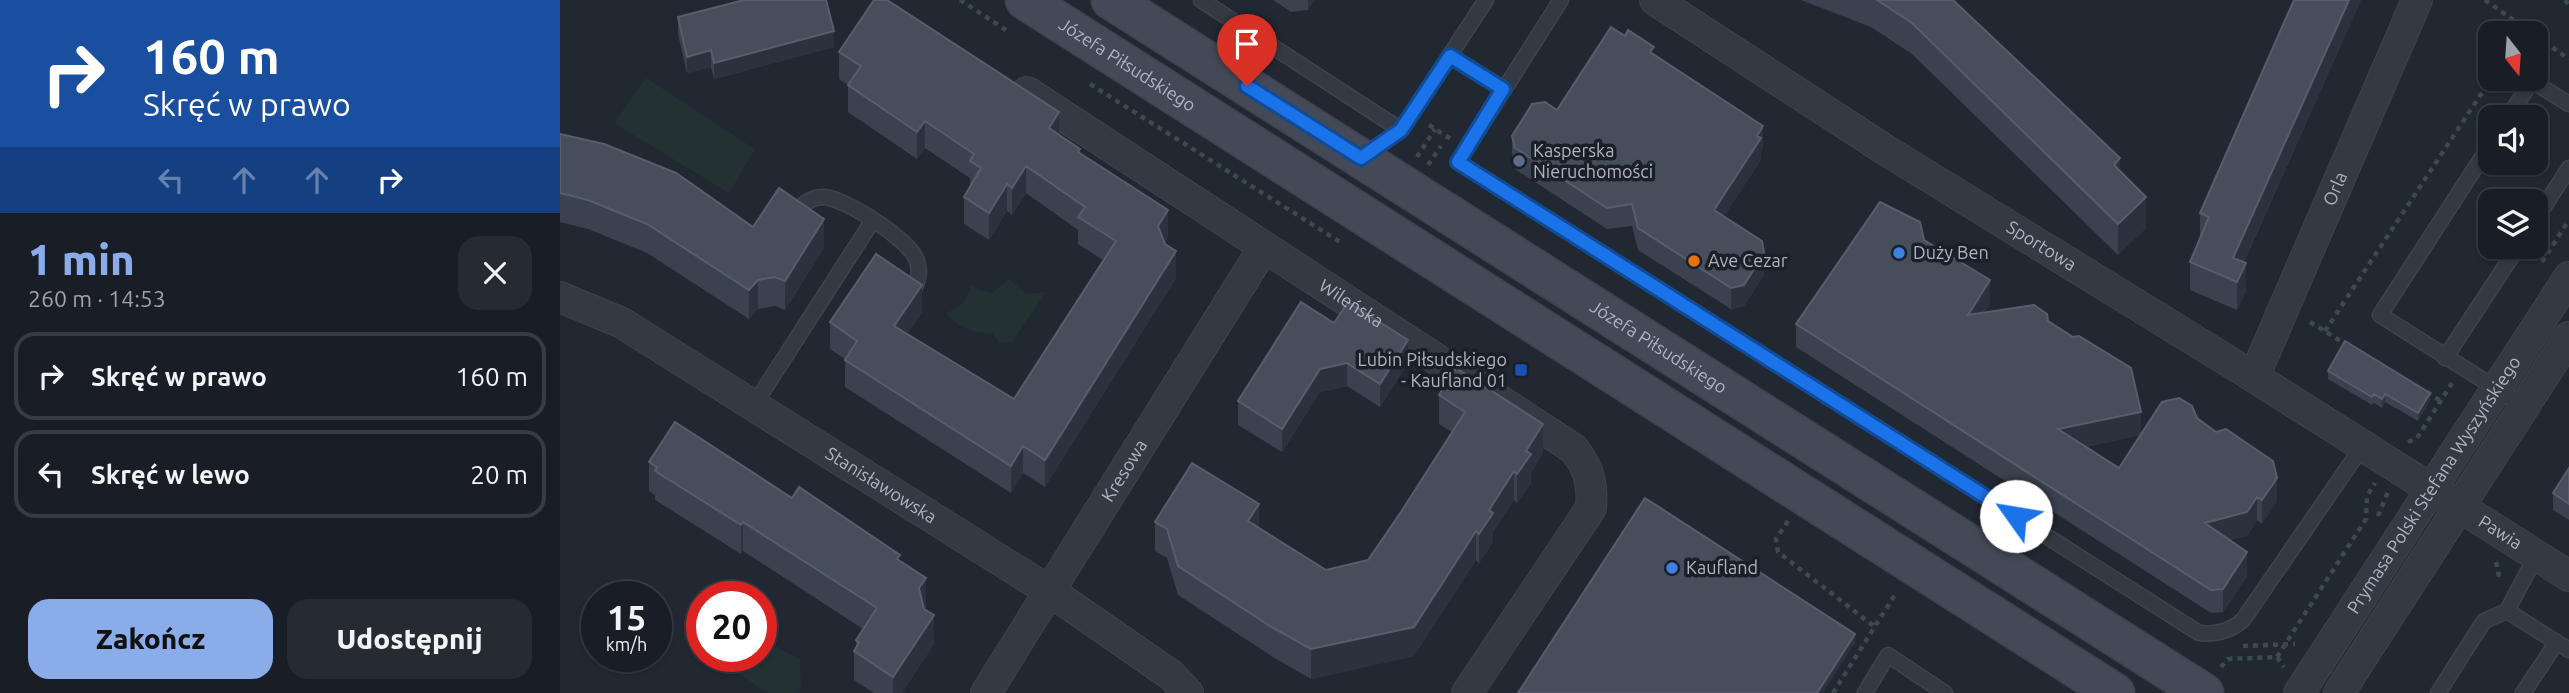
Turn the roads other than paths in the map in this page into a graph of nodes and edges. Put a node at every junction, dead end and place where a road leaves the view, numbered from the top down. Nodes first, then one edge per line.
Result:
1 (1025, 0) edge
2 (1111, 0) edge
3 (1201, 0) edge
4 (1486, 0) edge
5 (1561, 0) edge
6 (1655, 0) edge
7 (2417, 0) edge
8 (1450, 56) junction
9 (1001, 75) edge
10 (1503, 89) junction
11 (2569, 104) edge
12 (2516, 105) edge
13 (1401, 130) junction
14 (1361, 158) junction
15 (2478, 164) edge
16 (2569, 168) edge
17 (2548, 200) edge
18 (796, 211) edge
19 (873, 220) junction
20 (1264, 247) junction
21 (2510, 259) edge
22 (2569, 277) edge
23 (913, 293) edge
24 (560, 297) edge
25 (2569, 337) edge
26 (2445, 358) junction
27 (2254, 377) junction
28 (2496, 389) junction
29 (754, 405) junction
30 (2524, 406) junction
31 (2362, 447) junction
32 (2431, 491) junction
33 (2459, 509) junction
34 (2536, 556) junction
35 (2569, 576) edge
36 (1051, 592) junction
37 (2507, 611) junction
38 (2563, 646) edge
39 (2302, 689) edge
40 (986, 693) edge
41 (1188, 693) edge
42 (1467, 693) edge
43 (1865, 693) edge
44 (1945, 693) edge
45 (2115, 693) edge
46 (2204, 693) edge
47 (2339, 693) edge
48 (2438, 693) edge
49 (2523, 693) edge

1 - 45 street, Józefa Piłsudskiego
2 - 14 street, Józefa Piłsudskiego
3 - 13 lane
4 - 8 lane
5 - 10 lane
6 - 27 street, Sportowa
7 - 27 street, Orla
8 - 10 lane
8 - 13 lane
9 - 20 street, Wileńska
10 - 31 lane
11 - 12 lane
13 - 14 lane
14 - 46 street, Józefa Piłsudskiego
15 - 26 lane
16 - 17 lane
18 - 19 lane
19 - 23 lane
19 - 29 lane
20 - 36 street, Kresowa
20 - 42 street, Wileńska
21 - 26 lane
22 - 28 street, Prymasa Polski Stefana Wyszyńskiego
24 - 29 street, Stanisławowska
25 - 30 street, Prymasa Polski Stefana Wyszyńskiego
26 - 28 lane
27 - 31 street, Sportowa
28 - 30 lane
28 - 32 street, Prymasa Polski Stefana Wyszyńskiego
29 - 36 street, Stanisławowska
30 - 33 street, Prymasa Polski Stefana Wyszyńskiego
31 - 32 street, Sportowa
32 - 33 street, Pawia
32 - 39 street, Prymasa Polski Stefana Wyszyńskiego
33 - 34 street, Pawia
33 - 47 street, Prymasa Polski Stefana Wyszyńskiego
34 - 35 street, Pawia
34 - 37 lane
36 - 40 street, Kresowa
36 - 41 street, Stanisławowska
37 - 38 lane
37 - 48 lane
38 - 49 lane
43 - 44 lane

